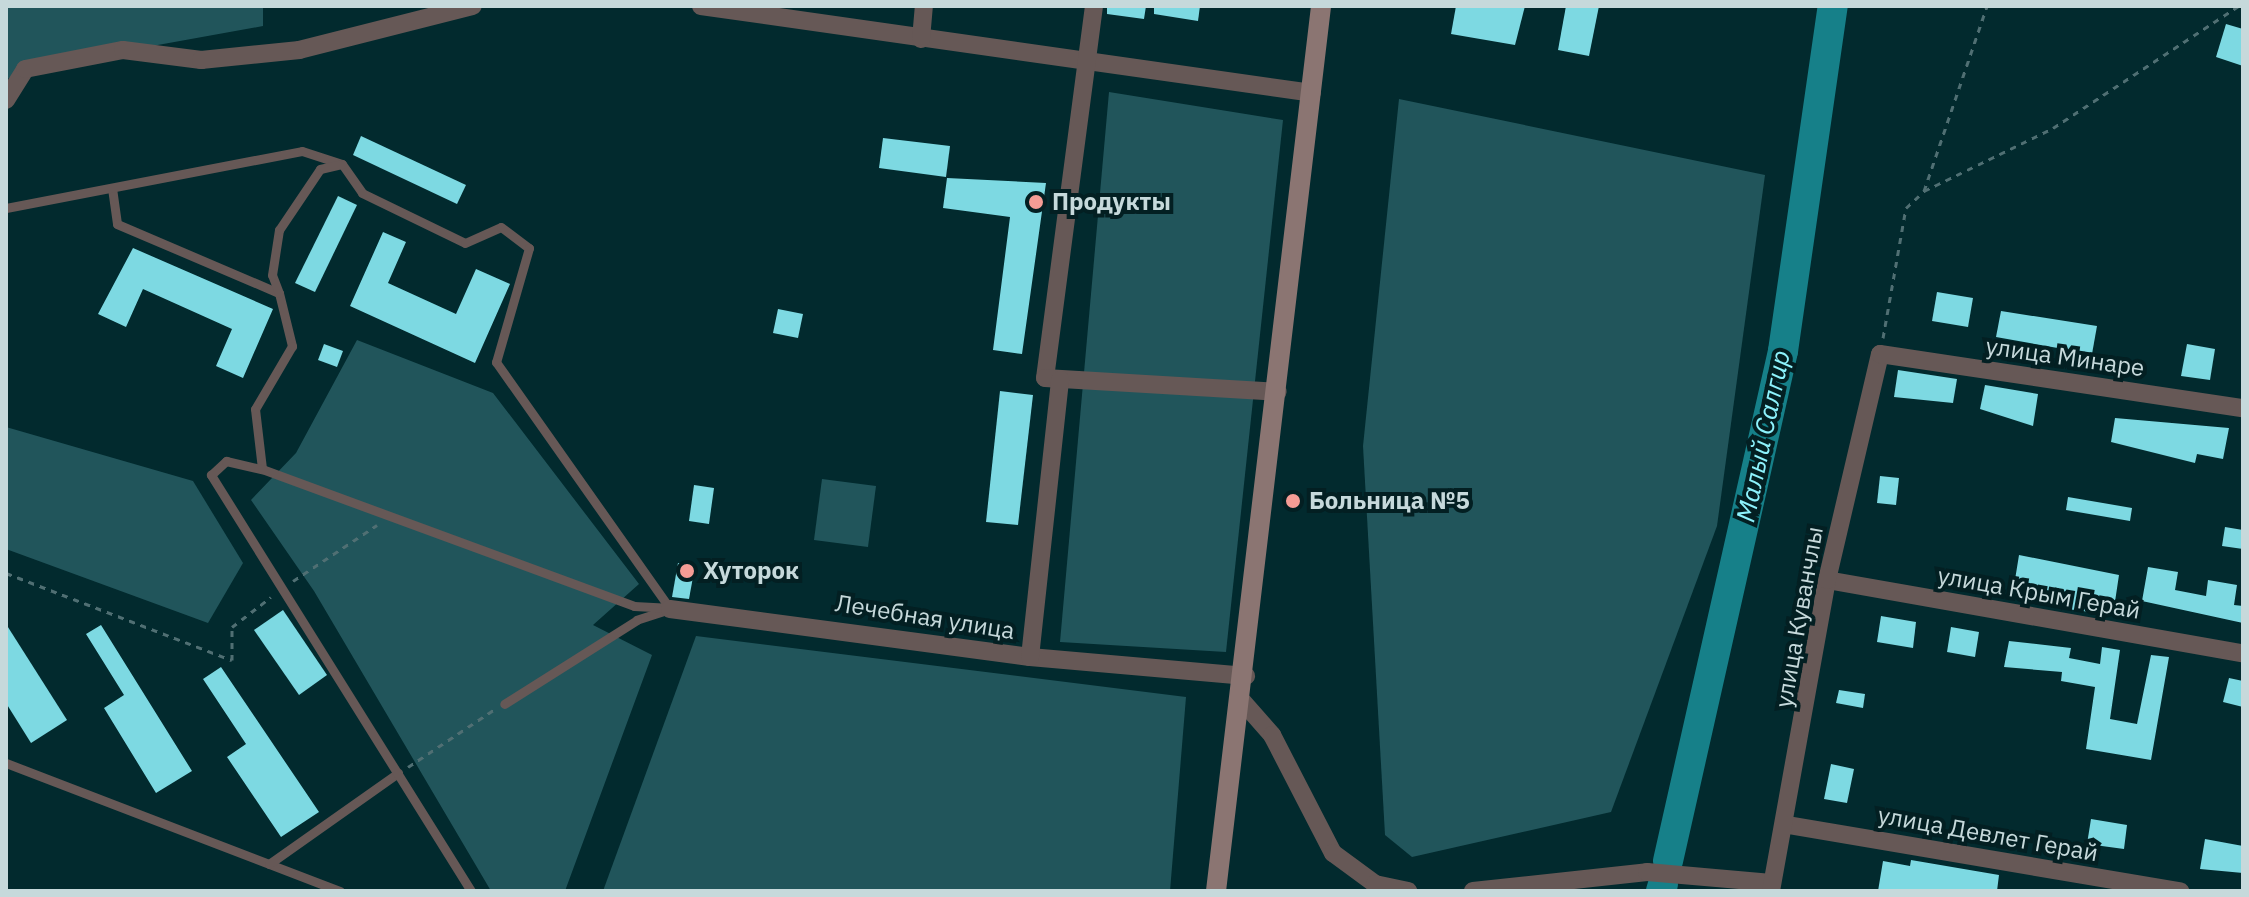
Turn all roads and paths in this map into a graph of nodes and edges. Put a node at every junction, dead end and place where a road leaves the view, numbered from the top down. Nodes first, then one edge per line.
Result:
1 (473, 6) edge
2 (701, 6) edge
3 (924, 6) edge
4 (1094, 6) edge
5 (1321, 6) edge
6 (1987, 6) edge
7 (2239, 6) edge
8 (921, 39) junction
9 (1086, 62) junction
10 (1312, 93) junction
11 (6, 100) edge
12 (342, 164) junction
13 (112, 188) junction
14 (1924, 191) junction
15 (6, 208) edge
16 (279, 293) junction
17 (1880, 354) junction
18 (1053, 379) junction
19 (1278, 392) junction
20 (2243, 408) edge
21 (262, 469) junction
22 (390, 516) junction
23 (6, 573) edge
24 (1827, 580) junction
25 (282, 588) junction
26 (670, 609) junction
27 (2243, 653) edge
28 (1030, 657) junction
29 (1246, 676) junction
30 (1243, 702) junction
31 (504, 704) joint
32 (6, 763) edge
33 (398, 773) junction
34 (1788, 825) junction
35 (269, 864) junction
36 (1772, 887) edge
37 (340, 891) edge
38 (471, 891) edge
39 (1216, 891) edge
40 (1408, 891) edge
41 (1483, 891) edge
42 (2180, 891) edge

1 - 11 street
2 - 8 street
3 - 8 street
4 - 9 street, Лечебная улица
5 - 10 main road
6 - 14 path
7 - 14 path
8 - 9 street
9 - 10 street
9 - 18 street, Лечебная улица
10 - 19 main road
12 - 13 lane
12 - 16 lane
12 - 26 lane
13 - 15 lane
13 - 16 lane
14 - 17 path
16 - 21 lane
17 - 20 street, улица Минаре
17 - 24 street, улица Куванчлы
18 - 19 street
18 - 28 street, Лечебная улица
19 - 29 main road
21 - 22 lane
21 - 25 lane
22 - 25 path
22 - 26 lane
23 - 25 path
24 - 27 street, улица Крым Герай
24 - 34 street, улица Куванчлы
25 - 33 lane
26 - 28 street, Лечебная улица
26 - 31 lane
28 - 29 street, Лечебная улица
29 - 30 main road
30 - 39 main road
30 - 40 street
31 - 33 path
32 - 35 lane
33 - 35 lane
33 - 38 lane
34 - 36 street, улица Куванчлы
34 - 42 street, улица Девлет Герай
35 - 37 lane
36 - 41 street

